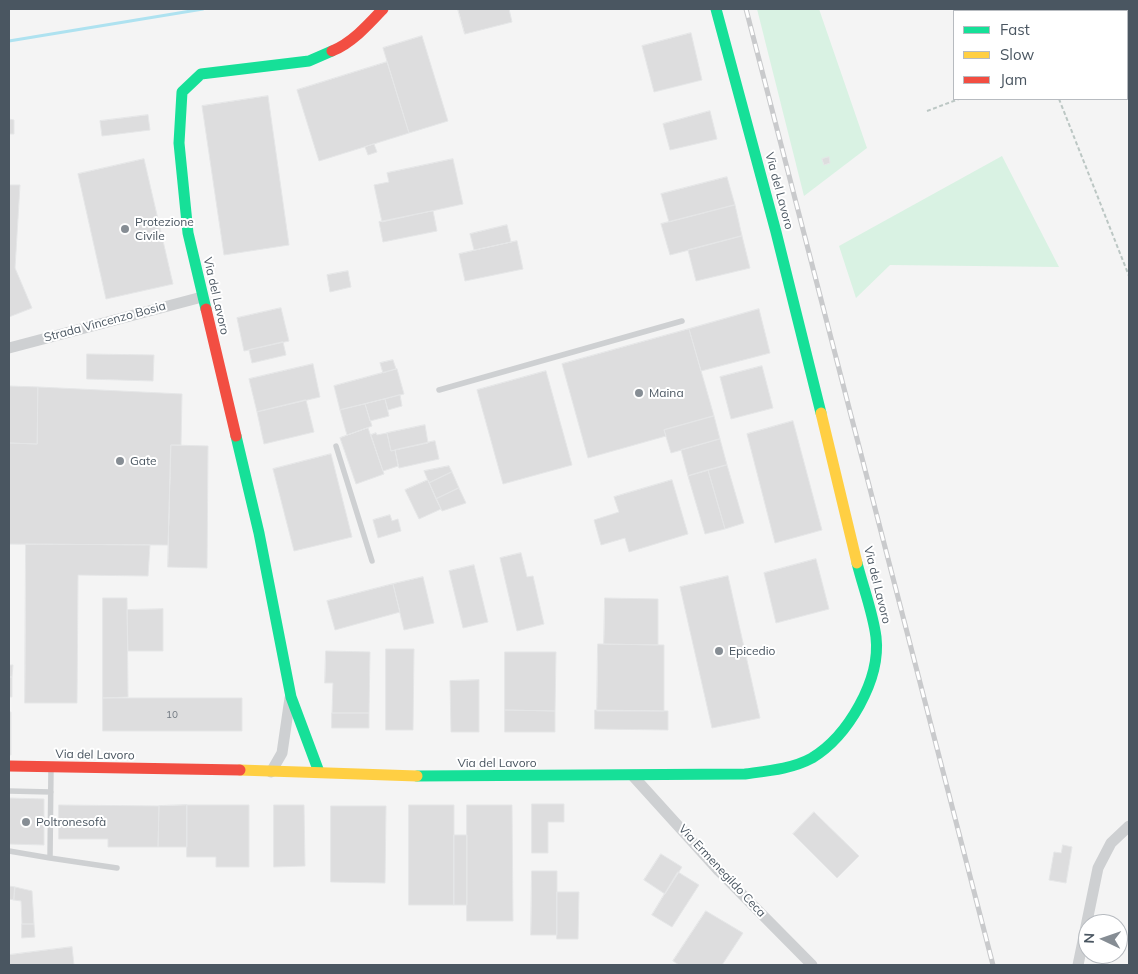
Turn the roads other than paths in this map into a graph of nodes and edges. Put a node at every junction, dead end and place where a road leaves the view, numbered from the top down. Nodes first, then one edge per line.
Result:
1 (383, 9) edge
2 (716, 9) edge
3 (202, 297) junction
4 (682, 321) dead end
5 (9, 348) edge
6 (439, 390) dead end
7 (336, 446) dead end
8 (372, 562) dead end
9 (291, 696) junction
10 (9, 766) edge
11 (51, 768) junction
12 (271, 772) junction
13 (319, 772) junction
14 (633, 776) junction
15 (9, 791) edge
16 (51, 792) junction
17 (1129, 826) edge
18 (9, 852) edge
19 (50, 858) junction
20 (117, 868) dead end
21 (812, 965) edge
22 (1078, 965) edge

1 - 3 street, Via del Lavoro
2 - 14 street, Via del Lavoro
3 - 5 street, Strada Vincenzo Bosia
3 - 9 street, Via del Lavoro
4 - 6 lane
7 - 8 lane
9 - 12 street, Via del Lavoro
9 - 13 street, Via del Lavoro
10 - 11 street, Via del Lavoro
11 - 12 street, Via del Lavoro
11 - 16 lane
12 - 13 street, Via del Lavoro
13 - 14 street, Via del Lavoro
14 - 21 street, Via Ermenegildo Ceca
15 - 16 lane
16 - 19 lane
17 - 22 street
18 - 19 lane
19 - 20 lane

